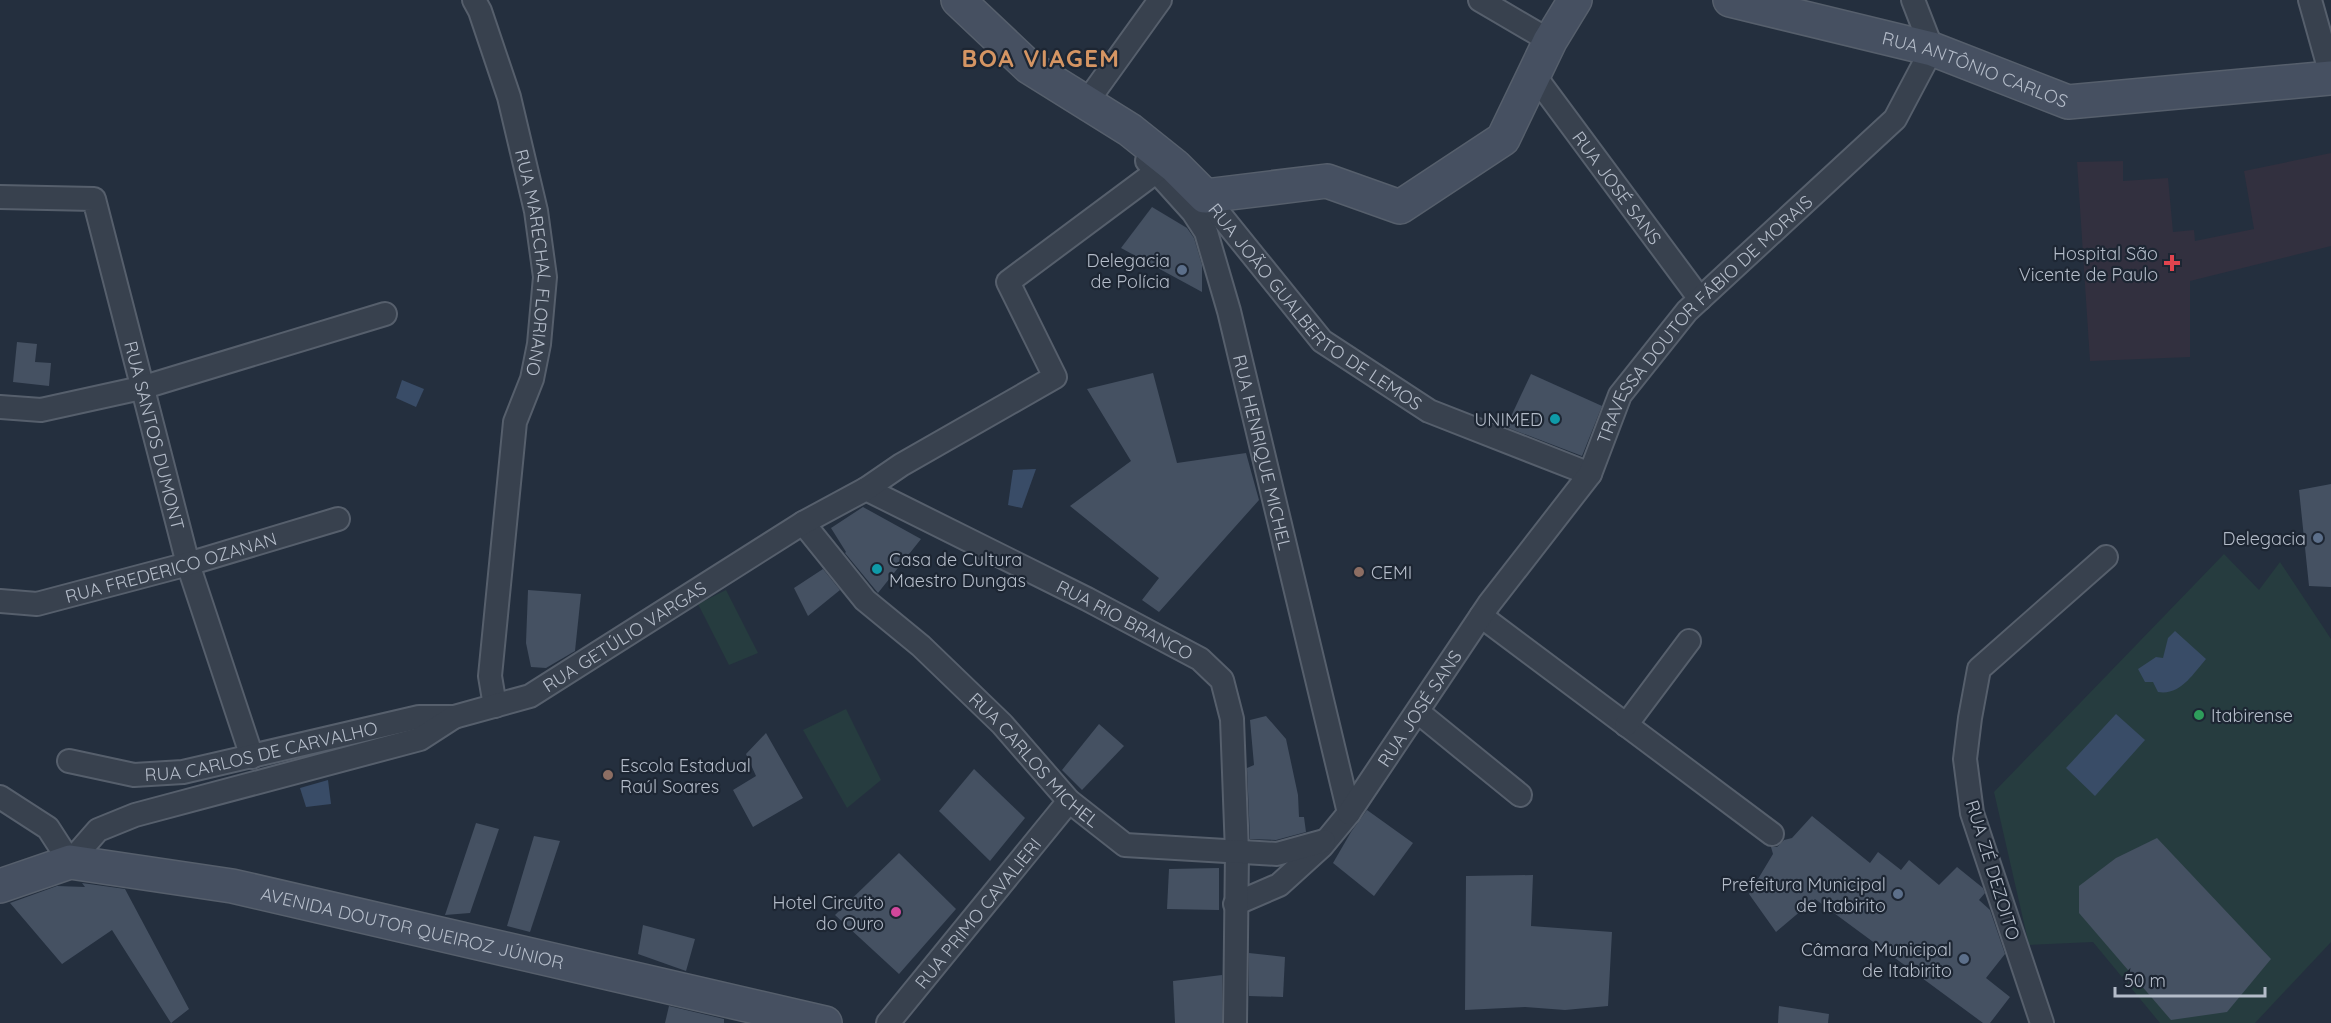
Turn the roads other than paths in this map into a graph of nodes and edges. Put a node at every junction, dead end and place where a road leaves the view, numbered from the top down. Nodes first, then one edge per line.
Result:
1 (474, 0) edge
2 (958, 0) edge
3 (1480, 0) edge
4 (1575, 0) edge
5 (1730, 0) edge
6 (1913, 0) edge
7 (2310, 0) edge
8 (1155, 2) edge
9 (1550, 41) junction
10 (1932, 49) junction
11 (1534, 75) junction
12 (2331, 76) edge
13 (1086, 103) junction
14 (1157, 171) junction
15 (1205, 196) junction
16 (0, 197) edge
17 (1700, 299) junction
18 (385, 314) dead end
19 (141, 388) junction
20 (0, 407) edge
21 (1590, 474) junction
22 (866, 489) junction
23 (338, 519) dead end
24 (803, 523) junction
25 (2106, 557) dead end
26 (188, 564) junction
27 (0, 600) edge
28 (1485, 610) junction
29 (1689, 641) dead end
30 (495, 706) junction
31 (1418, 712) junction
32 (454, 717) junction
33 (1626, 725) junction
34 (252, 757) junction
35 (69, 761) dead end
36 (1520, 795) dead end
37 (0, 797) edge
38 (1069, 801) junction
39 (1349, 813) junction
40 (1772, 834) dead end
41 (1328, 839) junction
42 (1237, 852) junction
43 (70, 862) junction
44 (0, 886) edge
45 (1235, 904) junction
46 (786, 1019) edge
47 (825, 1023) edge
48 (888, 1023) edge
49 (1235, 1023) edge
50 (2042, 1023) edge

1 - 30 street, RUA MARECHAL FLORIANO
2 - 13 street, RUA JOÃO GUALBERTO DE LEMOS
3 - 9 street
4 - 9 street
5 - 10 street, RUA ANTÔNIO CARLOS
6 - 10 street
7 - 12 street
8 - 13 street
9 - 11 street
10 - 12 street, RUA ANTÔNIO CARLOS
10 - 17 street, TRAVESSA DOUTOR FÁBIO DE MORAIS
11 - 15 street
11 - 17 street, RUA JOSÉ SANS
13 - 14 street, RUA HENRIQUE MICHEL
13 - 15 street, RUA JOÃO GUALBERTO DE LEMOS
14 - 22 street, RUA GETÚLIO VARGAS
14 - 39 street, RUA HENRIQUE MICHEL
15 - 21 street, RUA JOÃO GUALBERTO DE LEMOS
16 - 19 street, RUA SANTOS DUMONT
17 - 21 street, TRAVESSA DOUTOR FÁBIO DE MORAIS
18 - 19 street
19 - 20 street
19 - 26 street, RUA SANTOS DUMONT
21 - 28 street, TRAVESSA DOUTOR FÁBIO DE MORAIS
22 - 24 street, RUA GETÚLIO VARGAS
22 - 42 street, RUA RIO BRANCO
23 - 26 street, RUA FREDERICO OZANAN
24 - 30 street, RUA GETÚLIO VARGAS
24 - 38 street, RUA CARLOS MICHEL
25 - 50 street, RUA ZÉ DEZOITO
26 - 27 street, RUA FREDERICO OZANAN
26 - 34 street, RUA SANTOS DUMONT
28 - 31 street, RUA JOSÉ SANS
28 - 33 street
29 - 33 street
30 - 32 street, RUA GETÚLIO VARGAS
31 - 36 street
31 - 39 street, RUA JOSÉ SANS
32 - 34 street, RUA CARLOS DE CARVALHO
32 - 43 street, RUA GETÚLIO VARGAS
33 - 40 street
34 - 35 street, RUA CARLOS DE CARVALHO
37 - 43 street
38 - 42 street, RUA CARLOS MICHEL
38 - 48 street, RUA PRIMO CAVALIERI
39 - 41 street
41 - 42 street, RUA CARLOS MICHEL
41 - 45 street
42 - 45 street, RUA RIO BRANCO
43 - 44 street, AVENIDA DOUTOR QUEIROZ JÚNIOR
43 - 46 street, AVENIDA DOUTOR QUEIROZ JÚNIOR
45 - 49 street, RUA RIO BRANCO
46 - 47 street, AVENIDA DOUTOR QUEIROZ JÚNIOR

